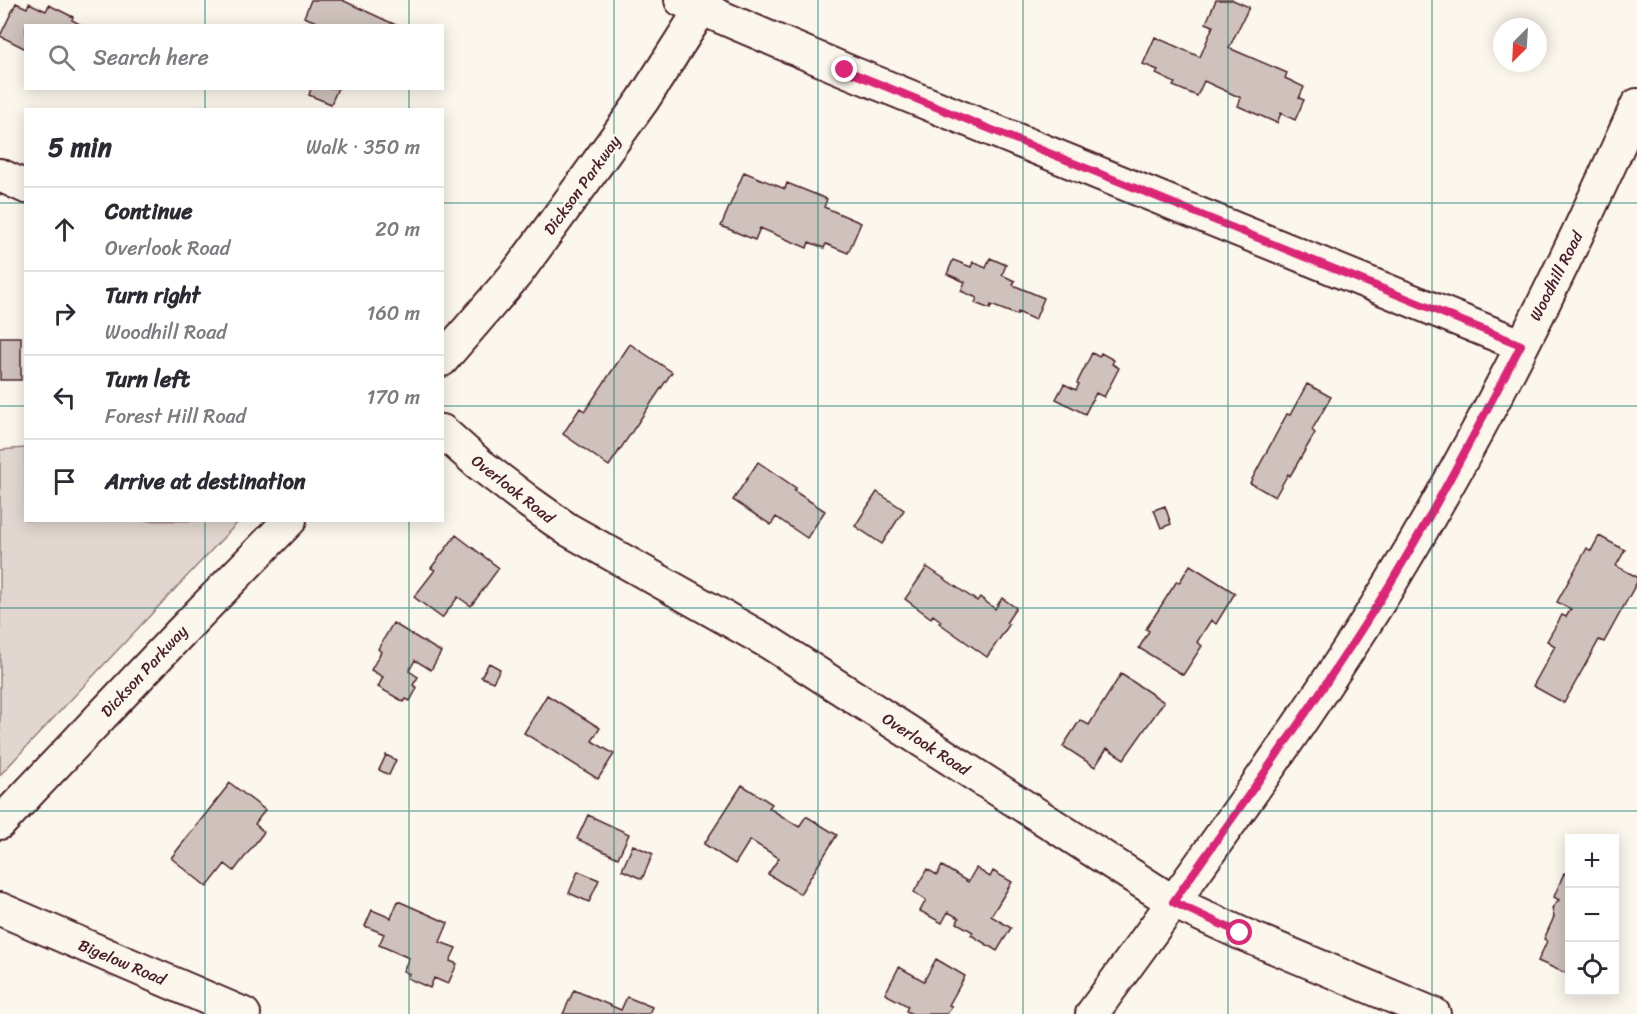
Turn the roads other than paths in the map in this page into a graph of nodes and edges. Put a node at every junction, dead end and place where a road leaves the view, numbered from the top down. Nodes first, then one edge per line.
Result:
1 (697, 3) edge
2 (1637, 105) edge
3 (0, 175) edge
4 (24, 186) edge
5 (1521, 345) junction
6 (444, 358) edge
7 (444, 433) edge
8 (288, 522) edge
9 (0, 824) edge
10 (1173, 902) junction
11 (0, 909) edge
12 (244, 1014) edge
13 (1092, 1014) edge
14 (1434, 1014) edge

1 - 5 street
1 - 6 street, Dickson Parkway
2 - 5 street, Woodhill Road
3 - 4 street
5 - 10 street, Woodhill Road
7 - 10 street, Overlook Road
8 - 9 street, Dickson Parkway
10 - 13 street, Woodhill Road
10 - 14 street, Overlook Road
11 - 12 street, Bigelow Road

